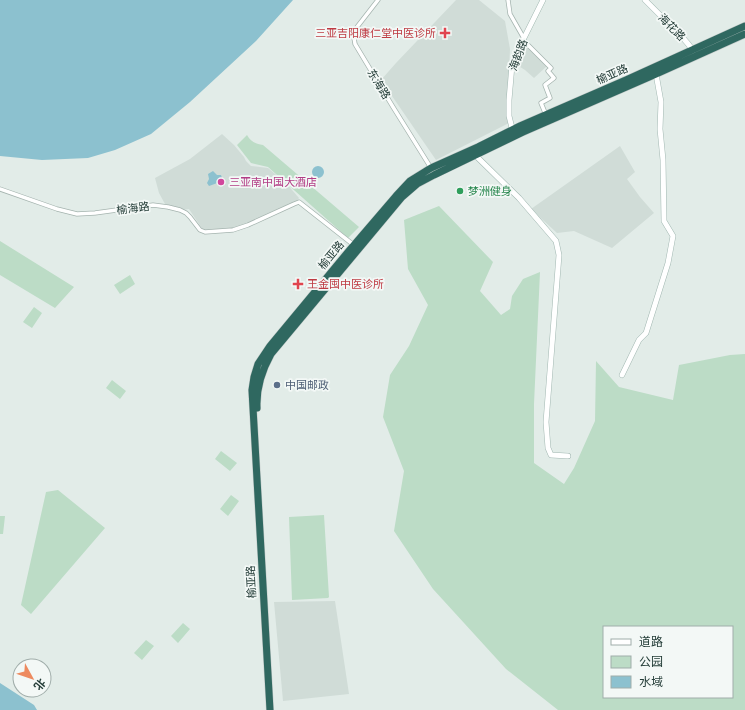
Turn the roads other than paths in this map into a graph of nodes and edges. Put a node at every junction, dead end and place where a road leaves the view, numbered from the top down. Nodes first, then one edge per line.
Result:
1 (378, 0) edge
2 (508, 0) edge
3 (543, 0) edge
4 (645, 0) edge
5 (745, 26) edge
6 (745, 34) edge
7 (524, 39) junction
8 (694, 53) junction
9 (656, 74) junction
10 (546, 115) junction
11 (514, 133) junction
12 (475, 155) junction
13 (431, 168) junction
14 (0, 189) edge
15 (356, 247) junction
16 (622, 375) dead end
17 (568, 456) dead end
18 (270, 710) edge
19 (274, 710) edge

1 - 13 street, 东海路
2 - 7 street
3 - 7 street, 海韵路
4 - 8 street, 海花路
5 - 8 highway, 榆亚路
6 - 8 highway, 榆亚路
7 - 10 street
7 - 11 street, 海韵路
8 - 9 highway, 榆亚路
8 - 10 highway, 榆亚路
9 - 11 highway, 榆亚路
9 - 16 street
10 - 11 highway, 榆亚路
11 - 12 highway, 榆亚路
11 - 13 highway, 榆亚路
12 - 15 highway, 榆亚路
12 - 17 street
13 - 15 highway, 榆亚路
14 - 15 street, 榆海路
15 - 18 highway, 榆亚路
15 - 19 highway, 榆亚路

